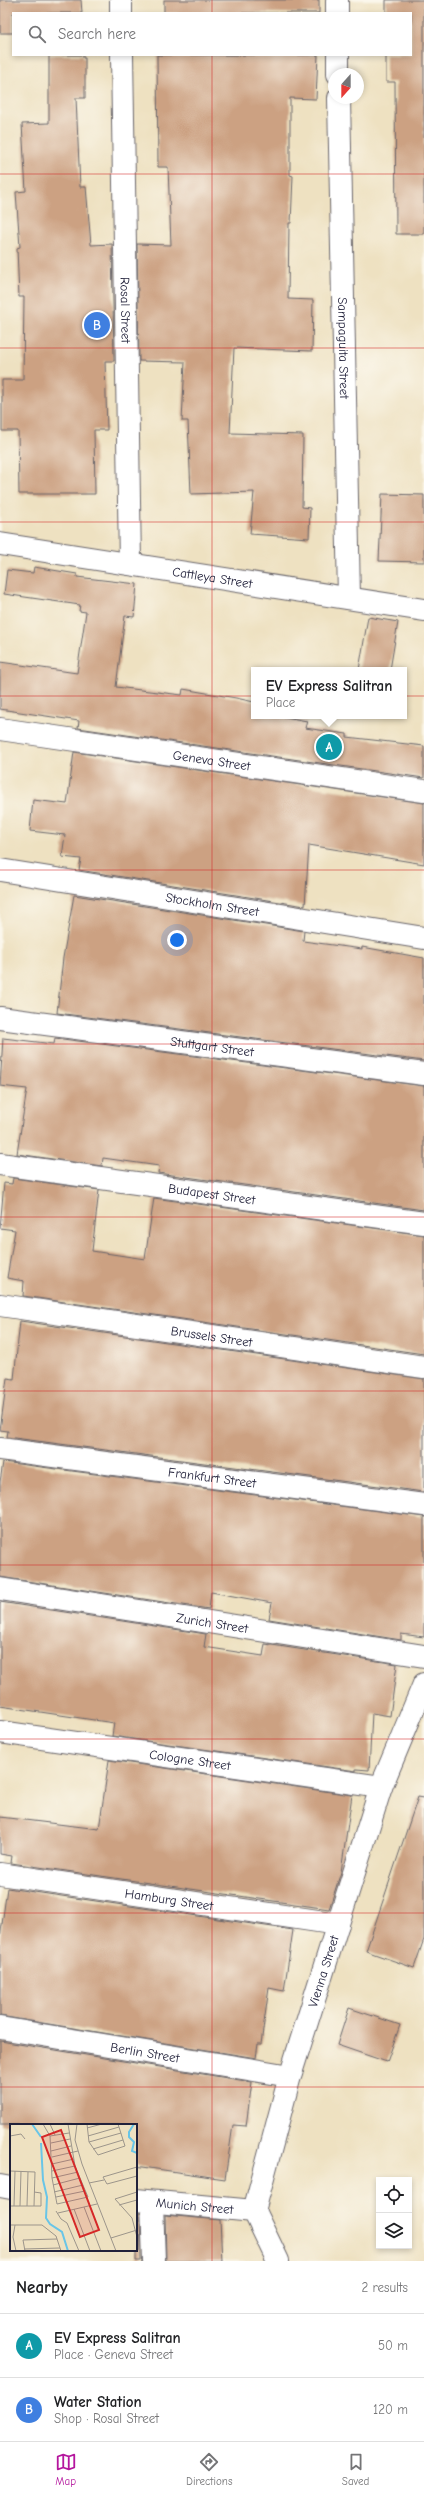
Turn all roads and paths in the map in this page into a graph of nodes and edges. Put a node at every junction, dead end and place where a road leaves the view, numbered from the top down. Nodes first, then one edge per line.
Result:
1 (121, 0) edge
2 (337, 0) edge
3 (121, 12) edge
4 (337, 12) edge
5 (122, 56) edge
6 (338, 56) edge
7 (338, 68) edge
8 (339, 104) edge
9 (0, 544) edge
10 (130, 564) junction
11 (349, 598) junction
12 (424, 610) edge
13 (0, 729) edge
14 (424, 791) edge
15 (0, 870) edge
16 (424, 938) edge
17 (0, 1018) edge
18 (424, 1074) edge
19 (0, 1164) edge
20 (424, 1223) edge
21 (0, 1305) edge
22 (424, 1367) edge
23 (0, 1450) edge
24 (424, 1505) edge
25 (0, 1589) edge
26 (424, 1656) edge
27 (424, 1684) edge
28 (0, 1732) edge
29 (381, 1787) junction
30 (0, 1874) edge
31 (338, 1924) junction
32 (0, 2028) edge
33 (290, 2076) junction
34 (0, 2186) edge
35 (10, 2188) edge
36 (144, 2201) edge
37 (254, 2211) junction
38 (154, 2261) edge
39 (278, 2261) edge

1 - 3 street
2 - 4 street
5 - 10 street, Rosal Street
6 - 7 street
8 - 11 street, Sampaguita Street
9 - 10 street, Cattleya Street
10 - 11 street, Cattleya Street
11 - 12 street, Cattleya Street
13 - 14 street, Geneva Street
15 - 16 street, Stockholm Street
17 - 18 street, Stuttgart Street
19 - 20 street, Budapest Street
21 - 22 street, Brussels Street
23 - 24 street, Frankfurt Street
25 - 26 street, Zurich Street
27 - 29 street, Vienna Street
28 - 29 street, Cologne Street
29 - 31 street, Vienna Street
30 - 31 street, Hamburg Street
31 - 33 street, Vienna Street
32 - 33 street, Berlin Street
33 - 37 street, Vienna Street
34 - 35 street
36 - 37 street, Munich Street
36 - 38 street
37 - 39 street

